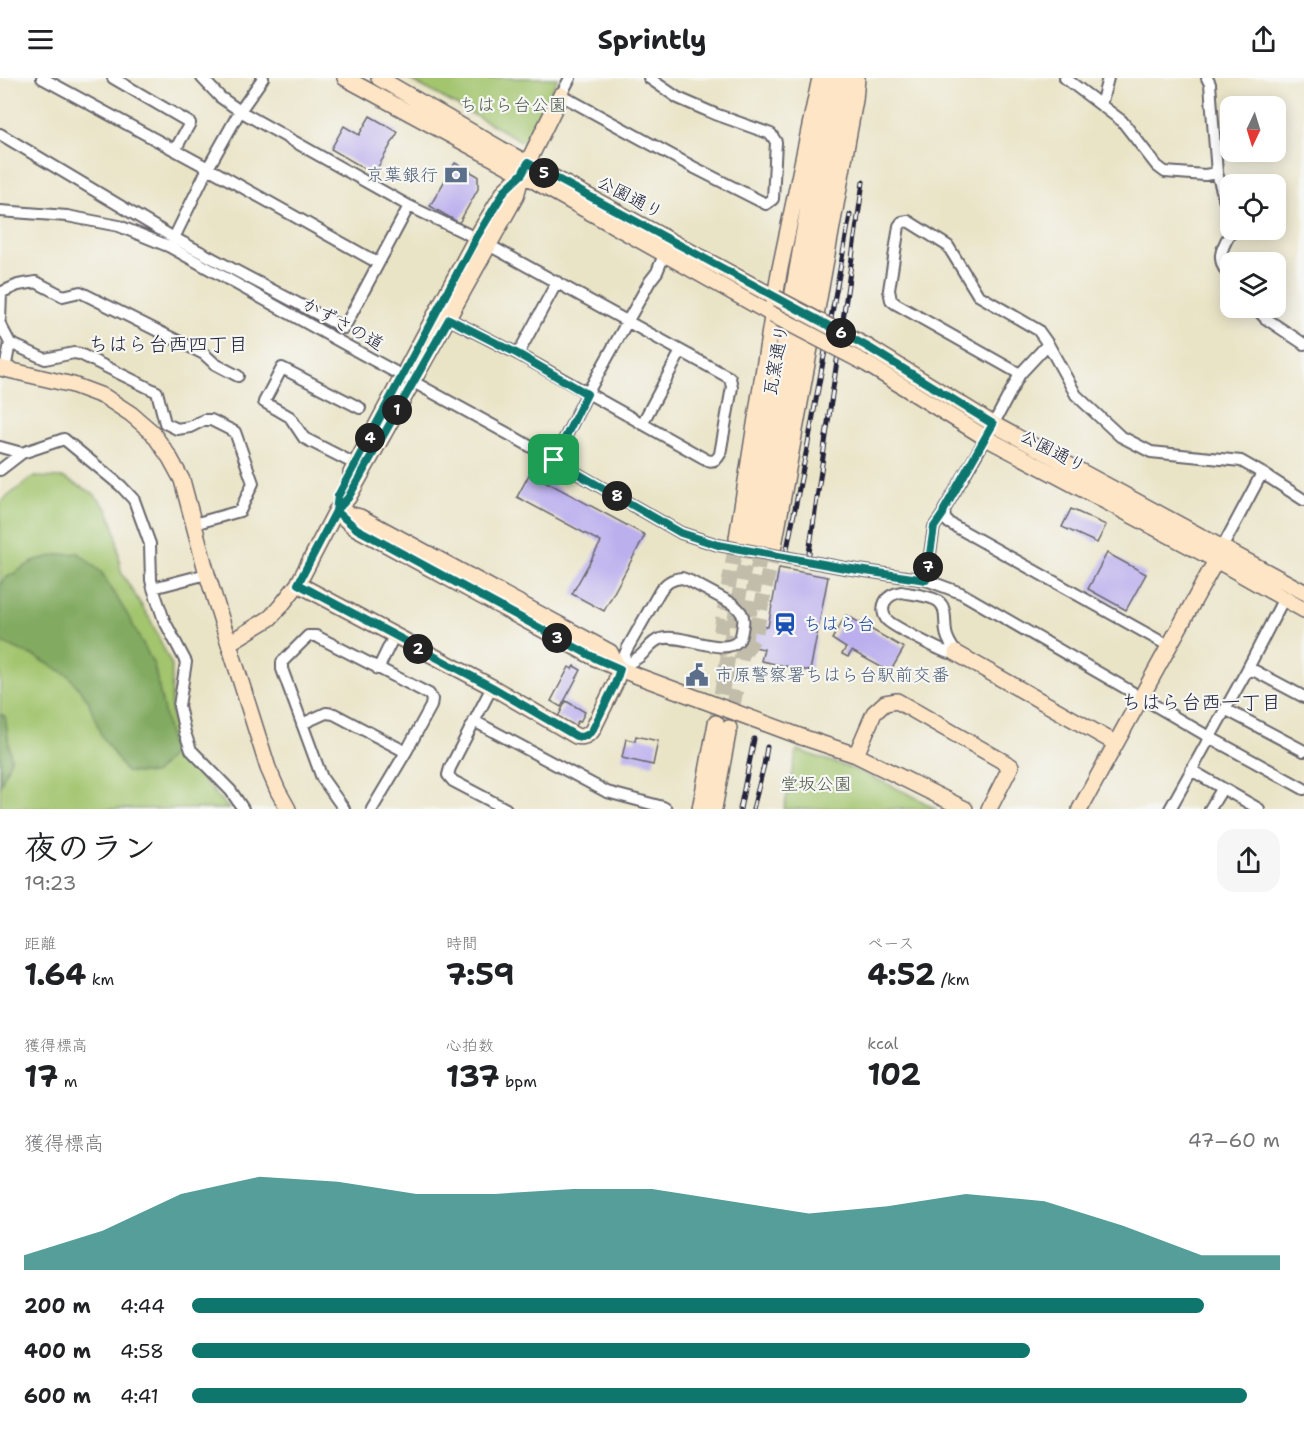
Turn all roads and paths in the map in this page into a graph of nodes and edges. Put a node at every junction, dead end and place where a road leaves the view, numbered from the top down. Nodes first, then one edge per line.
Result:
1 (42, 78) edge
2 (113, 78) edge
3 (202, 78) edge
4 (263, 78) edge
5 (345, 78) edge
6 (379, 78) edge
7 (570, 78) edge
8 (649, 78) edge
9 (820, 78) edge
10 (831, 78) edge
11 (845, 78) edge
12 (857, 78) edge
13 (1065, 78) edge
14 (1108, 78) edge
15 (1207, 78) edge
16 (561, 95) junction
17 (1101, 105) junction
18 (240, 111) junction
19 (0, 134) edge
20 (175, 150) junction
21 (208, 168) junction
22 (525, 169) junction
23 (1217, 173) junction
24 (1220, 184) edge
25 (409, 206) junction
26 (0, 211) edge
27 (174, 238) junction
28 (483, 242) junction
29 (664, 255) junction
30 (378, 263) junction
31 (557, 282) junction
32 (0, 293) edge
33 (776, 298) junction
34 (773, 315) junction
35 (1265, 318) edge
36 (0, 319) edge
37 (449, 319) junction
38 (815, 319) junction
39 (628, 321) junction
40 (0, 324) edge
41 (812, 335) junction
42 (10, 343) junction
43 (1048, 344) junction
44 (1304, 344) edge
45 (681, 351) junction
46 (518, 354) junction
47 (2, 369) edge
48 (1020, 374) junction
49 (238, 376) dead end
50 (587, 394) junction
51 (360, 408) dead end
52 (642, 424) junction
53 (990, 431) junction
54 (0, 447) edge
55 (22, 453) junction
56 (554, 460) junction
57 (355, 464) junction
58 (0, 470) edge
59 (1262, 472) junction
60 (1304, 500) edge
61 (336, 511) junction
62 (943, 514) junction
63 (194, 524) junction
64 (755, 542) junction
65 (1219, 554) junction
66 (207, 574) junction
67 (926, 580) junction
68 (298, 584) junction
69 (153, 588) junction
70 (1304, 592) edge
71 (1284, 598) junction
72 (1304, 610) edge
73 (394, 636) junction
74 (229, 643) junction
75 (1168, 646) junction
76 (956, 654) junction
77 (378, 669) junction
78 (620, 669) junction
79 (1246, 672) junction
80 (492, 687) junction
81 (1132, 692) dead end
82 (1304, 697) edge
83 (1149, 702) dead end
84 (1225, 708) junction
85 (474, 721) junction
86 (302, 724) junction
87 (1209, 737) junction
88 (1116, 743) junction
89 (1304, 751) edge
90 (406, 752) junction
91 (856, 755) junction
92 (1191, 770) junction
93 (1222, 789) junction
94 (1304, 789) edge
95 (376, 808) edge
96 (243, 809) edge
97 (288, 809) edge
98 (345, 809) edge
99 (506, 809) edge
100 (666, 809) edge
101 (700, 809) edge
102 (714, 809) edge
103 (965, 809) edge
104 (989, 809) edge
105 (1080, 809) edge
106 (1170, 809) edge
107 (1210, 809) edge
108 (1259, 809) edge

1 - 20 street
2 - 20 street
3 - 18 street
4 - 18 street
5 - 22 street, 公園通り
6 - 22 street, 公園通り
7 - 16 street
8 - 16 street
9 - 33 street
10 - 64 street, 瓦窯通り
11 - 64 street, 瓦窯通り
12 - 38 street
13 - 17 street
14 - 17 street
15 - 23 street
16 - 22 street
17 - 23 street
18 - 21 street
18 - 25 street
19 - 27 street
20 - 21 street
21 - 27 street
21 - 30 street
22 - 28 street
22 - 29 street, 公園通り
22 - 33 street, 公園通り
23 - 24 street
25 - 28 street
25 - 30 street
26 - 56 street, かずさの道, bridge
27 - 30 street
28 - 31 street
28 - 37 street
28 - 57 street
29 - 34 street, 公園通り
29 - 39 street
31 - 39 street
31 - 46 street
32 - 36 street
32 - 49 street
33 - 34 street
33 - 38 street, 公園通り, bridge
34 - 41 street, 公園通り, bridge
34 - 64 street
35 - 44 street
37 - 46 street
37 - 61 street
38 - 41 street, bridge
38 - 53 street, 公園通り, bridge
39 - 45 street
39 - 50 street
40 - 42 street
41 - 53 street, 公園通り, bridge
41 - 64 street
42 - 47 street
42 - 63 street
43 - 48 street
43 - 48 street
43 - 59 street
45 - 52 street
45 - 52 street
46 - 50 street
47 - 63 street
48 - 53 street
50 - 52 street
50 - 56 street
51 - 57 street
53 - 62 street
53 - 65 street, 公園通り
54 - 55 street
55 - 58 street
55 - 69 street
56 - 67 street, かずさの道, bridge
57 - 61 street
59 - 60 street
59 - 65 street
61 - 68 street
61 - 78 street
62 - 67 street
62 - 75 street
63 - 66 street
65 - 70 street, 公園通り
65 - 71 street, 公園通り
65 - 75 street
66 - 69 street
66 - 74 street
67 - 81 street, かずさの道
68 - 73 street
68 - 74 street
69 - 96 street
71 - 72 street, 公園通り
71 - 79 street
73 - 77 street
73 - 80 street
74 - 97 street
75 - 88 street
76 - 76 street
76 - 88 street
77 - 86 street
77 - 90 street
78 - 78 street
78 - 80 street
78 - 91 street, bridge
79 - 82 street
79 - 84 street
80 - 85 street
83 - 87 street
84 - 87 street
84 - 89 street
85 - 99 street
85 - 100 street
86 - 90 street
86 - 98 street
87 - 92 street
87 - 94 street
88 - 105 street
90 - 95 street
91 - 103 street
91 - 104 street
92 - 93 street
92 - 106 street
93 - 107 street
93 - 108 street
101 - 102 street

